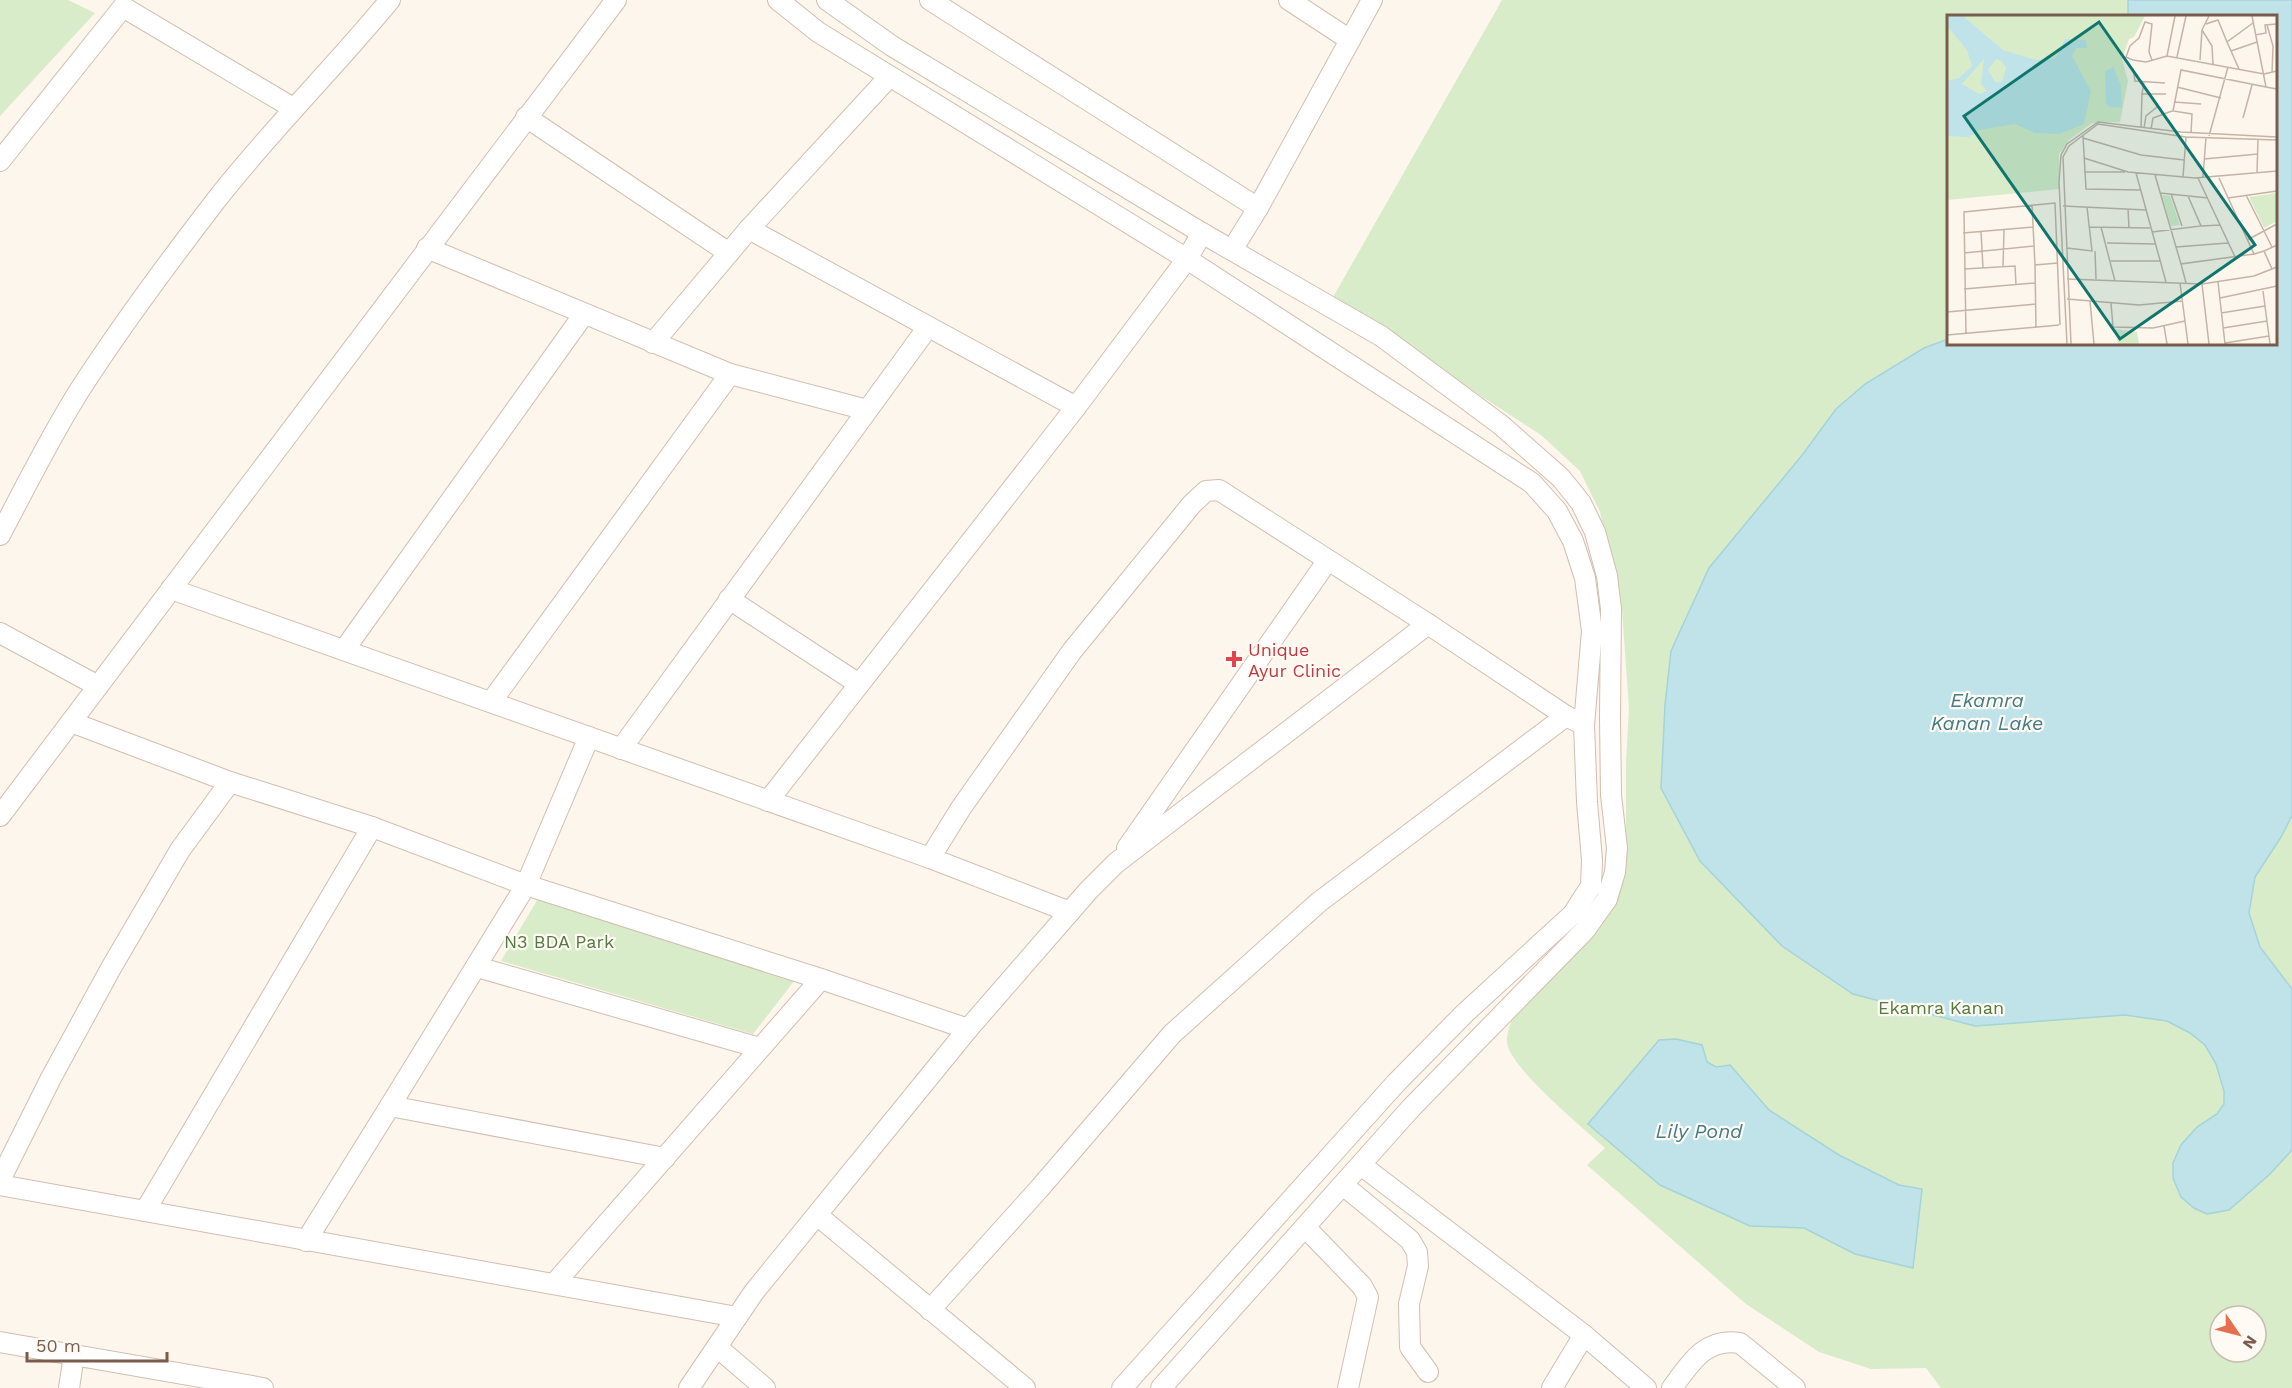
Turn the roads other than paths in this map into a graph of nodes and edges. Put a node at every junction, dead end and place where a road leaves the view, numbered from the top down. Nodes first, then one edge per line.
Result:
1 (390, 0) edge
2 (616, 0) edge
3 (778, 0) edge
4 (827, 0) edge
5 (930, 0) edge
6 (1289, 0) edge
7 (1372, 0) edge
8 (116, 4) edge
9 (1350, 40) junction
10 (889, 77) junction
11 (292, 108) junction
12 (526, 117) junction
13 (0, 160) edge
14 (1258, 208) junction
15 (749, 229) junction
16 (1202, 233) junction
17 (428, 248) junction
18 (1233, 250) junction
19 (729, 253) junction
20 (1187, 259) junction
21 (584, 314) junction
22 (928, 327) junction
23 (653, 343) junction
24 (730, 374) junction
25 (1076, 407) junction
26 (867, 410) junction
27 (0, 535) edge
28 (1328, 560) junction
29 (171, 589) junction
30 (729, 599) junction
31 (1428, 624) junction
32 (0, 633) edge
33 (345, 650) junction
34 (859, 684) junction
35 (98, 686) junction
36 (491, 702) junction
37 (1566, 716) junction
38 (72, 722) junction
39 (1584, 725) junction
40 (589, 737) junction
41 (621, 748) junction
42 (230, 782) junction
43 (768, 801) junction
44 (0, 816) edge
45 (372, 827) junction
46 (930, 858) junction
47 (1116, 863) junction
48 (526, 885) junction
49 (1070, 912) junction
50 (477, 967) junction
51 (821, 979) junction
52 (968, 1029) junction
53 (760, 1048) junction
54 (390, 1106) junction
55 (665, 1158) junction
56 (1361, 1165) junction
57 (0, 1180) edge
58 (0, 1185) edge
59 (1343, 1185) junction
60 (145, 1210) junction
61 (817, 1215) junction
62 (1305, 1227) junction
63 (306, 1241) junction
64 (554, 1284) junction
65 (930, 1310) junction
66 (738, 1317) junction
67 (1584, 1335) junction
68 (0, 1342) edge
69 (717, 1347) junction
70 (74, 1354) junction
71 (1428, 1372) dead end
72 (69, 1388) edge
73 (263, 1388) edge
74 (689, 1388) edge
75 (765, 1388) edge
76 (1025, 1388) edge
77 (1122, 1388) edge
78 (1161, 1388) edge
79 (1348, 1388) edge
80 (1552, 1388) edge
81 (1646, 1388) edge
82 (1672, 1388) edge
83 (1795, 1388) edge

1 - 11 street
2 - 12 street
3 - 10 street
4 - 16 street
5 - 14 street
6 - 9 street
7 - 9 street
8 - 11 street
8 - 13 street
9 - 14 street
10 - 15 street
10 - 20 street
11 - 27 street
12 - 17 street
12 - 19 street
14 - 18 street
15 - 19 street
15 - 22 street
16 - 18 street
16 - 20 street
17 - 21 street
17 - 29 street
18 - 56 street
19 - 23 street
20 - 25 street
20 - 39 street
21 - 23 street
21 - 33 street
22 - 25 street
22 - 26 street
23 - 24 street
24 - 26 street
24 - 36 street
25 - 34 street
26 - 30 street
28 - 31 street
28 - 46 street
28 - 47 street
29 - 33 street
29 - 35 street
30 - 34 street
30 - 41 street
31 - 37 street
31 - 47 street
32 - 35 street
33 - 36 street
34 - 43 street
35 - 38 street
36 - 40 street
37 - 39 street
37 - 65 street
38 - 42 street
38 - 44 street
39 - 77 street
40 - 41 street
40 - 48 street
41 - 43 street
42 - 45 street
42 - 57 street
43 - 46 street
45 - 48 street
45 - 60 street
46 - 49 street
47 - 49 street
48 - 50 street
48 - 51 street
49 - 52 street
50 - 53 street
50 - 54 street
51 - 52 street
51 - 53 street
52 - 61 street
53 - 55 street
54 - 55 street
54 - 63 street
55 - 64 street
56 - 59 street
56 - 67 street
58 - 60 street
59 - 62 street
59 - 71 street
60 - 63 street
61 - 65 street
61 - 66 street
62 - 78 street
62 - 79 street
63 - 64 street
64 - 66 street
65 - 76 street
66 - 69 street
67 - 80 street
67 - 81 street
68 - 70 street
69 - 74 street
69 - 75 street
70 - 72 street
70 - 73 street
82 - 83 street

